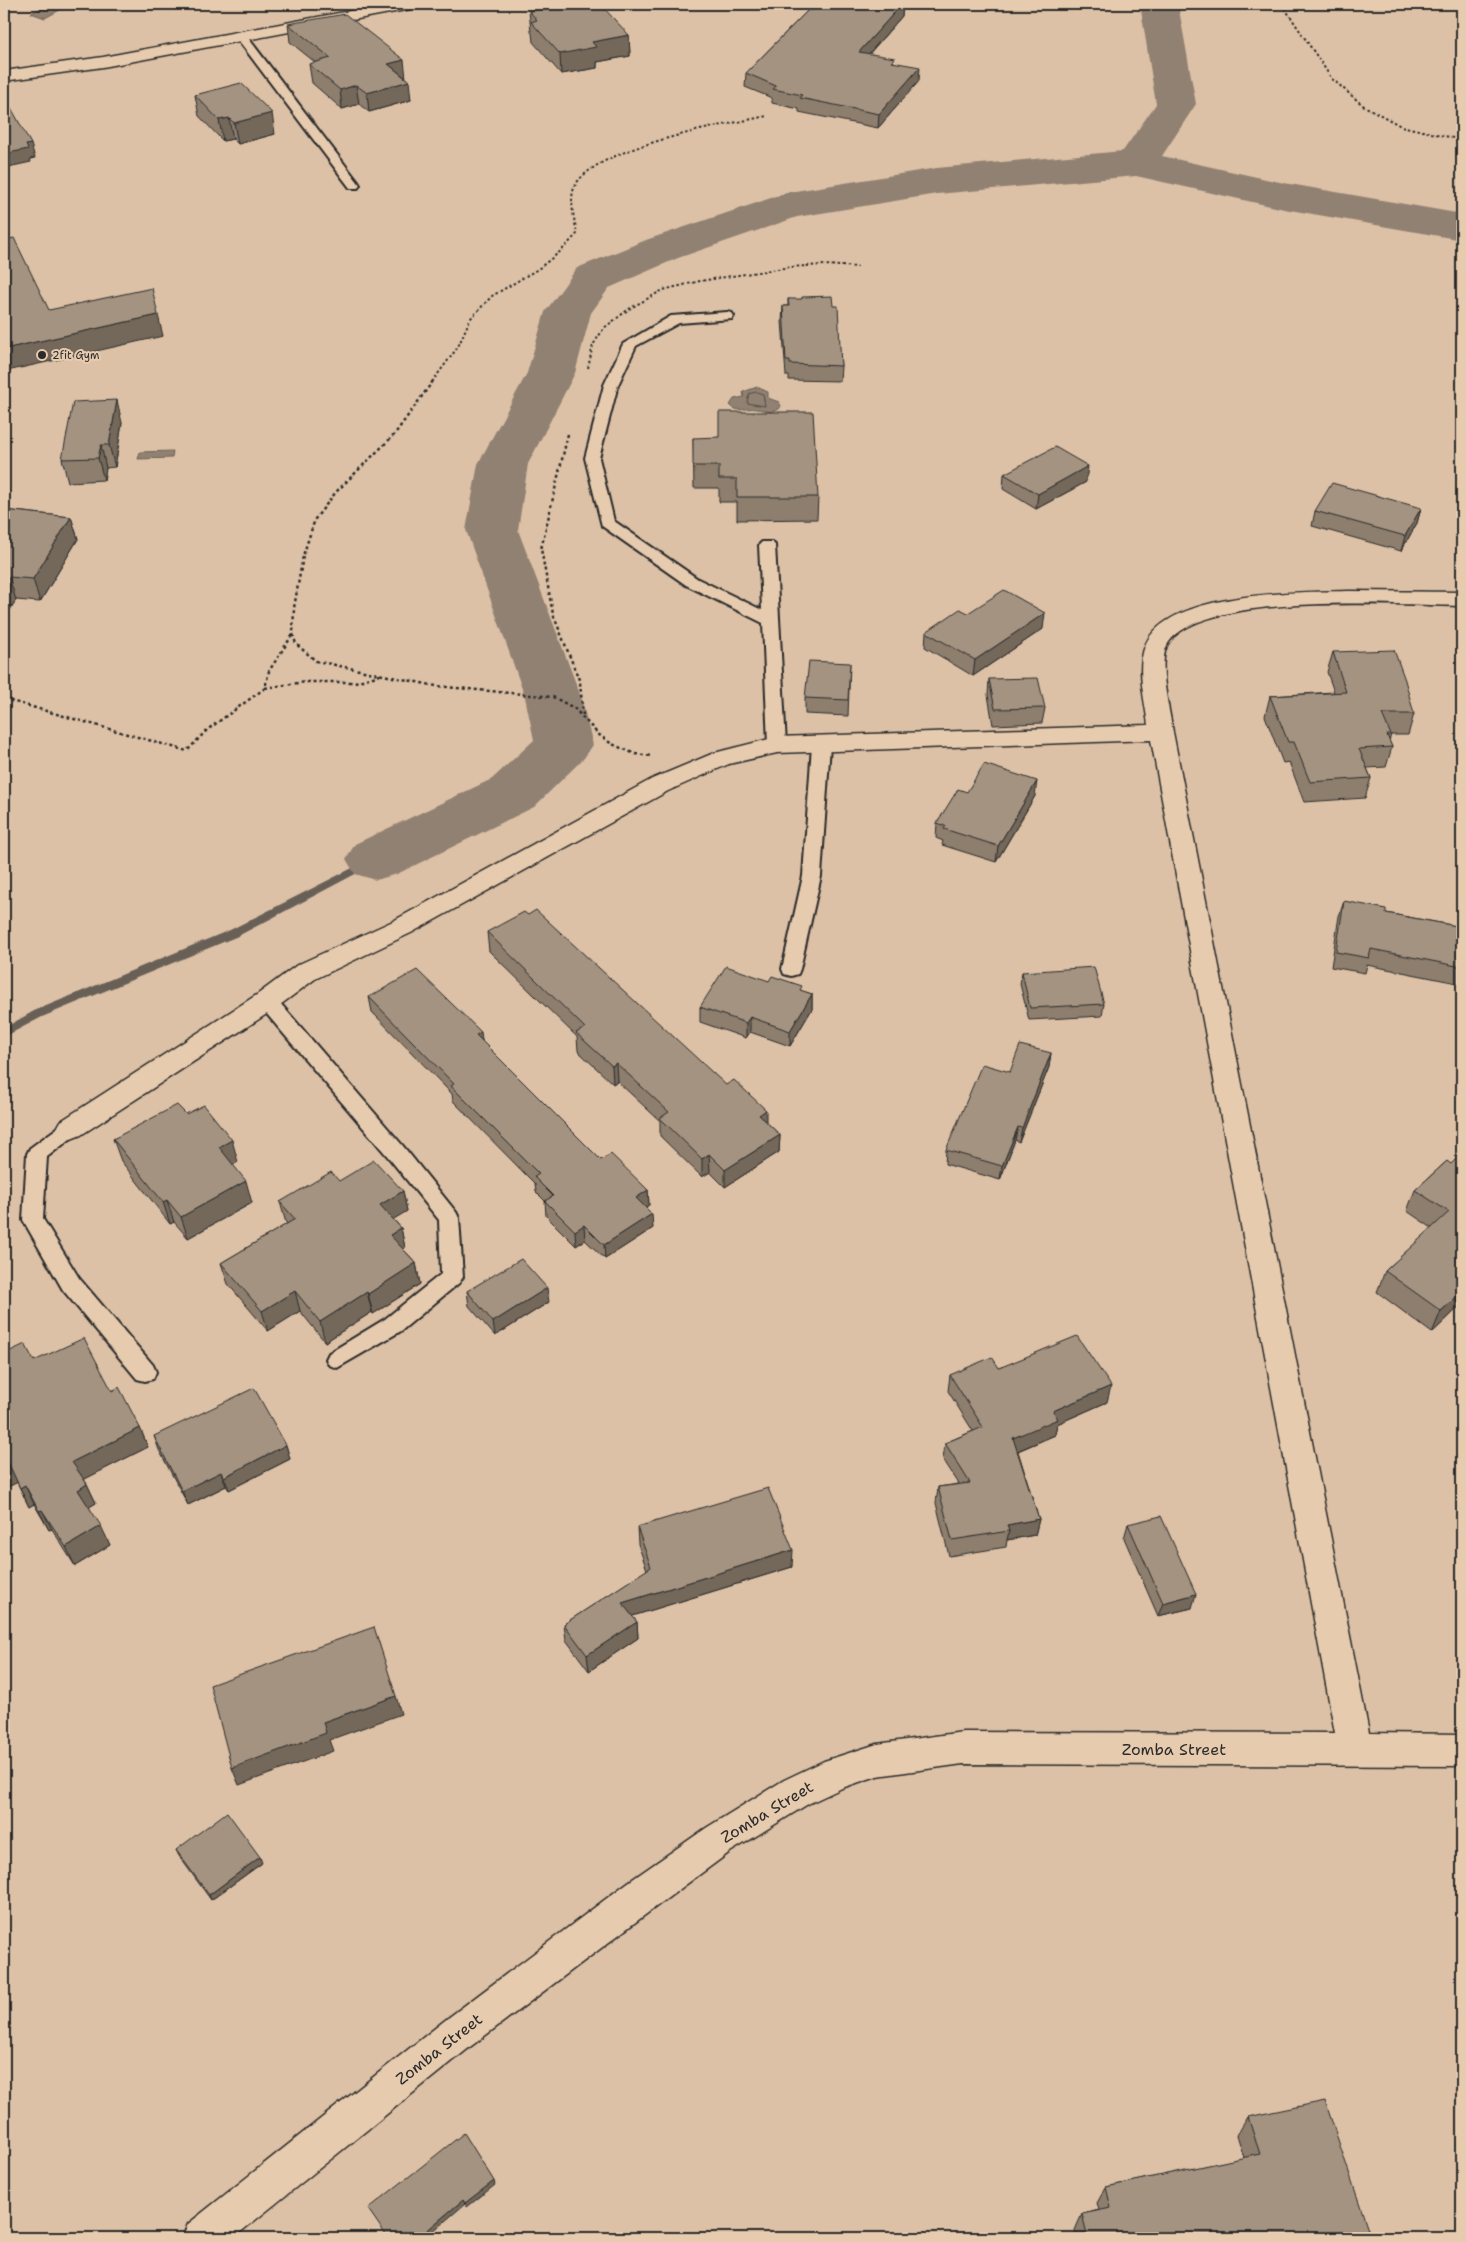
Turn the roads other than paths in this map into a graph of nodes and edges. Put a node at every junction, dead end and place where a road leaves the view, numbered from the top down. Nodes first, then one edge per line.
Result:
1 (411, 4) edge
2 (242, 37) junction
3 (4, 76) edge
4 (354, 185) dead end
5 (727, 316) dead end
6 (767, 545) dead end
7 (1462, 599) edge
8 (770, 620) junction
9 (1161, 732) junction
10 (777, 745) junction
11 (821, 745) junction
12 (791, 968) dead end
13 (267, 1001) junction
14 (71, 1128) joint
15 (357, 1347) dead end
16 (145, 1372) dead end
17 (1354, 1750) junction
18 (1462, 1750) edge
19 (202, 2238) edge

1 - 2 street
2 - 3 street
2 - 4 lane
5 - 8 lane
6 - 8 lane
7 - 9 street
8 - 10 lane
9 - 11 street
9 - 17 street
10 - 11 street
10 - 13 street
11 - 12 lane
13 - 14 street
13 - 15 lane
14 - 16 lane
17 - 18 street, Zomba Street
17 - 19 street, Zomba Street

